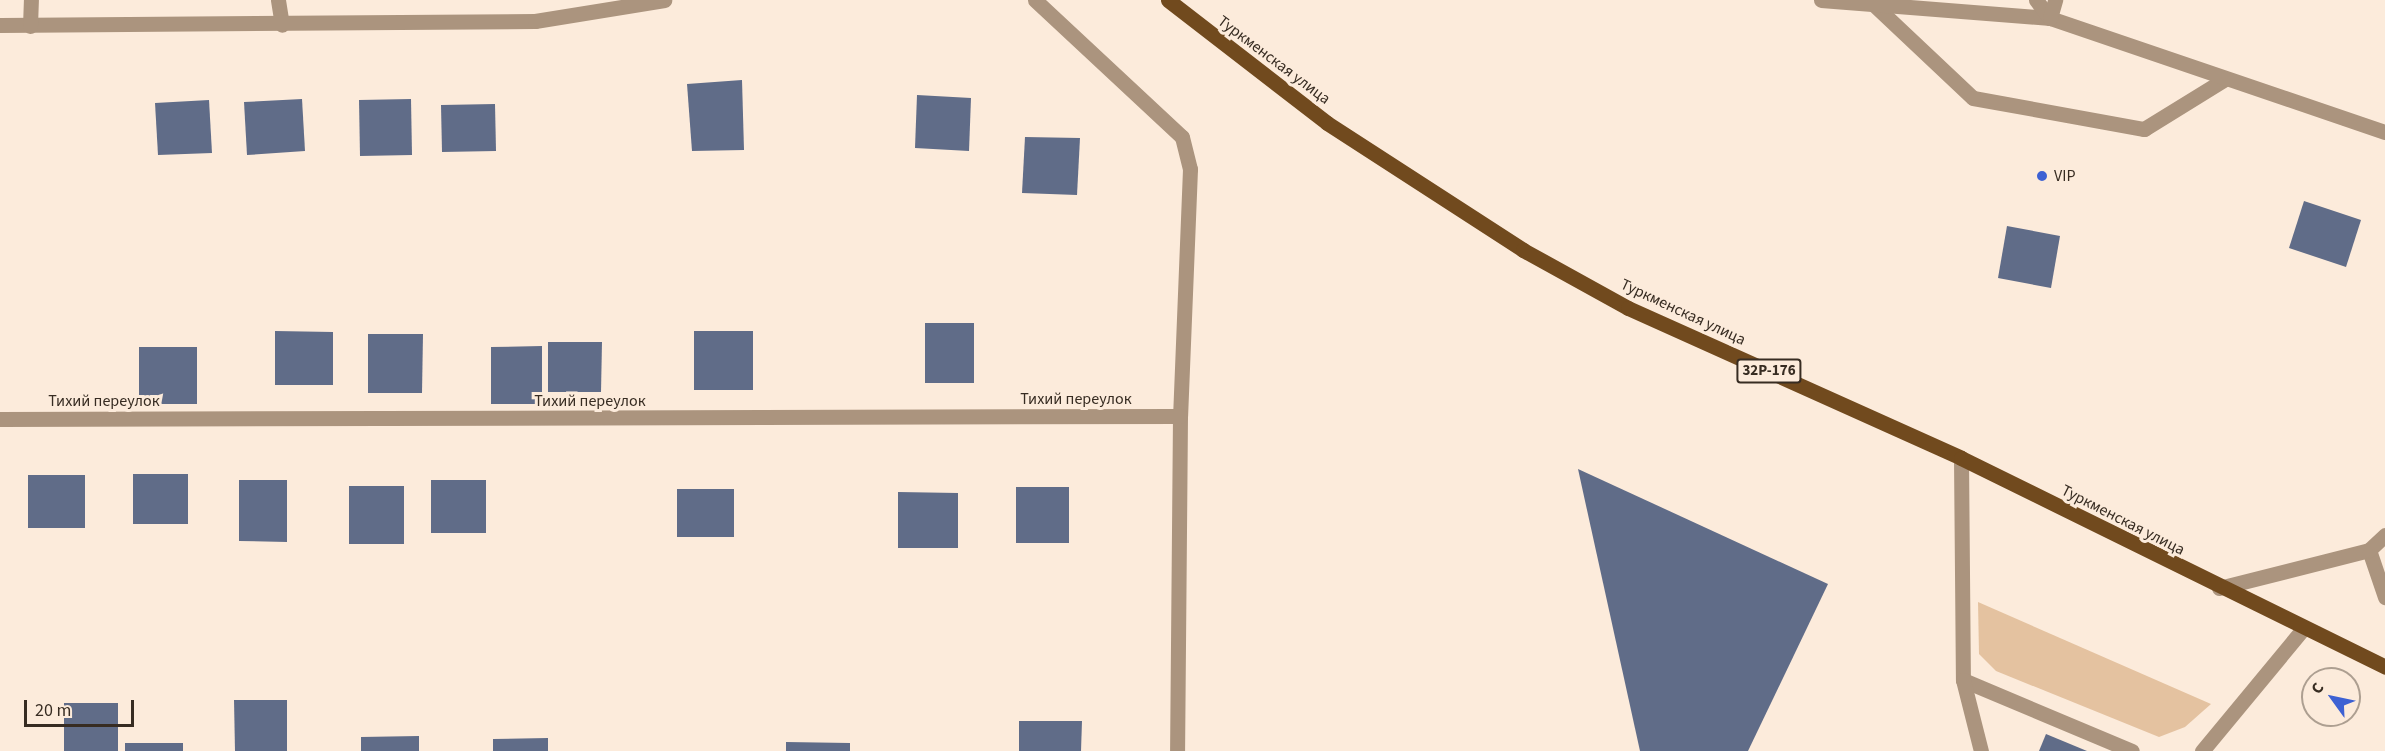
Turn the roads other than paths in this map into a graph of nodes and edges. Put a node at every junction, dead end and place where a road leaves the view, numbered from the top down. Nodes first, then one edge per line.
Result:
1 (31, 0) edge
2 (278, 0) edge
3 (664, 0) edge
4 (1035, 0) edge
5 (1168, 0) edge
6 (1821, 0) edge
7 (2036, 0) edge
8 (2055, 0) edge
9 (1870, 1) edge
10 (2050, 18) junction
11 (0, 25) edge
12 (282, 25) junction
13 (30, 26) junction
14 (2225, 79) junction
15 (2385, 132) edge
16 (1180, 416) junction
17 (0, 419) edge
18 (1961, 458) junction
19 (2385, 535) edge
20 (2369, 550) junction
21 (2219, 588) junction
22 (2385, 597) edge
23 (2303, 629) junction
24 (2385, 667) edge
25 (1963, 680) junction
26 (1177, 751) edge
27 (1981, 751) edge
28 (2132, 751) edge
29 (2202, 751) edge

1 - 13 street
2 - 12 street
3 - 12 street
4 - 16 street
5 - 18 main road, Туркменская улица / 32Р-176
6 - 9 street
7 - 10 street
8 - 10 street
9 - 10 street
9 - 14 street
10 - 14 street
11 - 13 street
12 - 13 street
14 - 15 street
16 - 17 street, Тихий переулок
16 - 26 street
18 - 21 main road, Туркменская улица / 32Р-176
18 - 25 street
19 - 20 street
20 - 21 street
20 - 22 street
21 - 23 main road, Туркменская улица / 32Р-176
23 - 24 main road, Туркменская улица / 32Р-176
23 - 29 street
25 - 27 street
25 - 28 street

